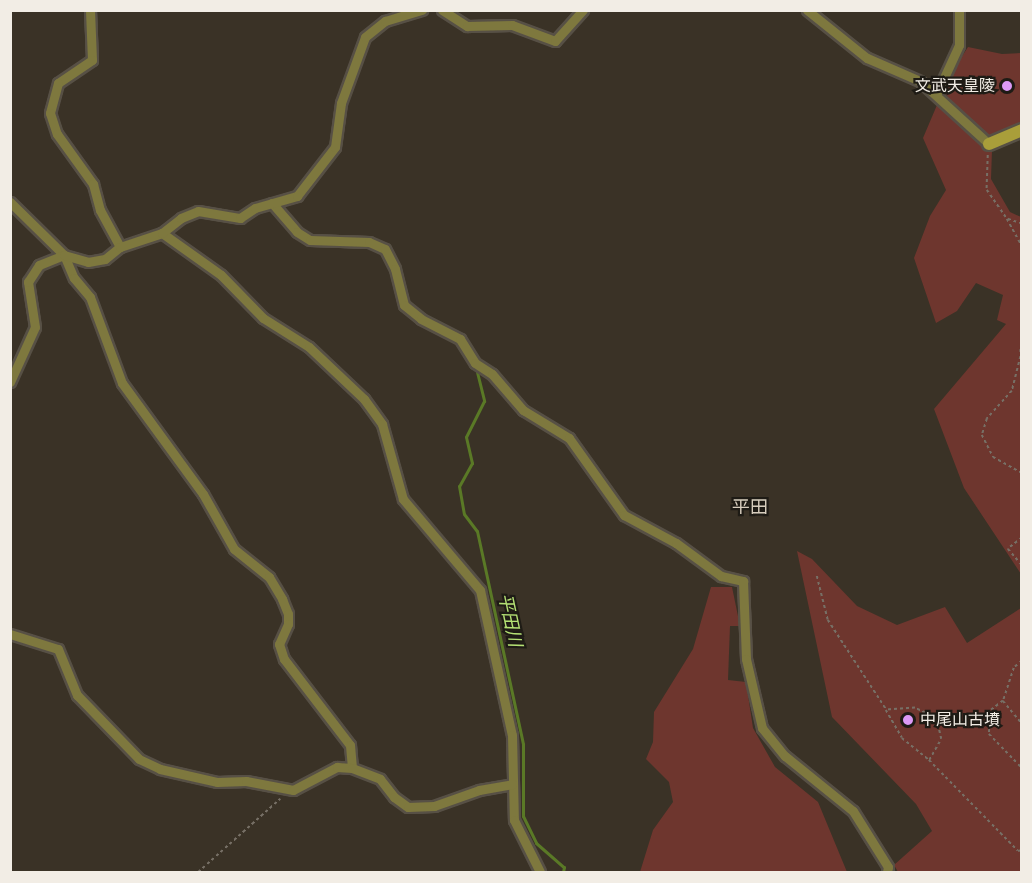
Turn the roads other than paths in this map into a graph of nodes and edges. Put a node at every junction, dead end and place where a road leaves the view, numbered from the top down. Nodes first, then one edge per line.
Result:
1 (90, 10) edge
2 (422, 10) edge
3 (442, 10) edge
4 (584, 10) edge
5 (807, 10) edge
6 (959, 10) edge
7 (936, 95) junction
8 (1022, 130) edge
9 (989, 144) joint
10 (10, 202) edge
11 (272, 203) junction
12 (162, 233) junction
13 (120, 247) junction
14 (64, 255) junction
15 (10, 382) edge
16 (10, 633) edge
17 (352, 768) junction
18 (512, 784) junction
19 (540, 873) edge
20 (887, 873) edge

1 - 13 street
2 - 11 street
3 - 4 street
5 - 7 street
6 - 7 street
7 - 9 street
8 - 9 main road
10 - 14 street
11 - 12 street
11 - 20 street
12 - 13 street
12 - 18 street
13 - 14 street
14 - 15 street
14 - 17 street
16 - 17 street
17 - 18 street
18 - 19 street

